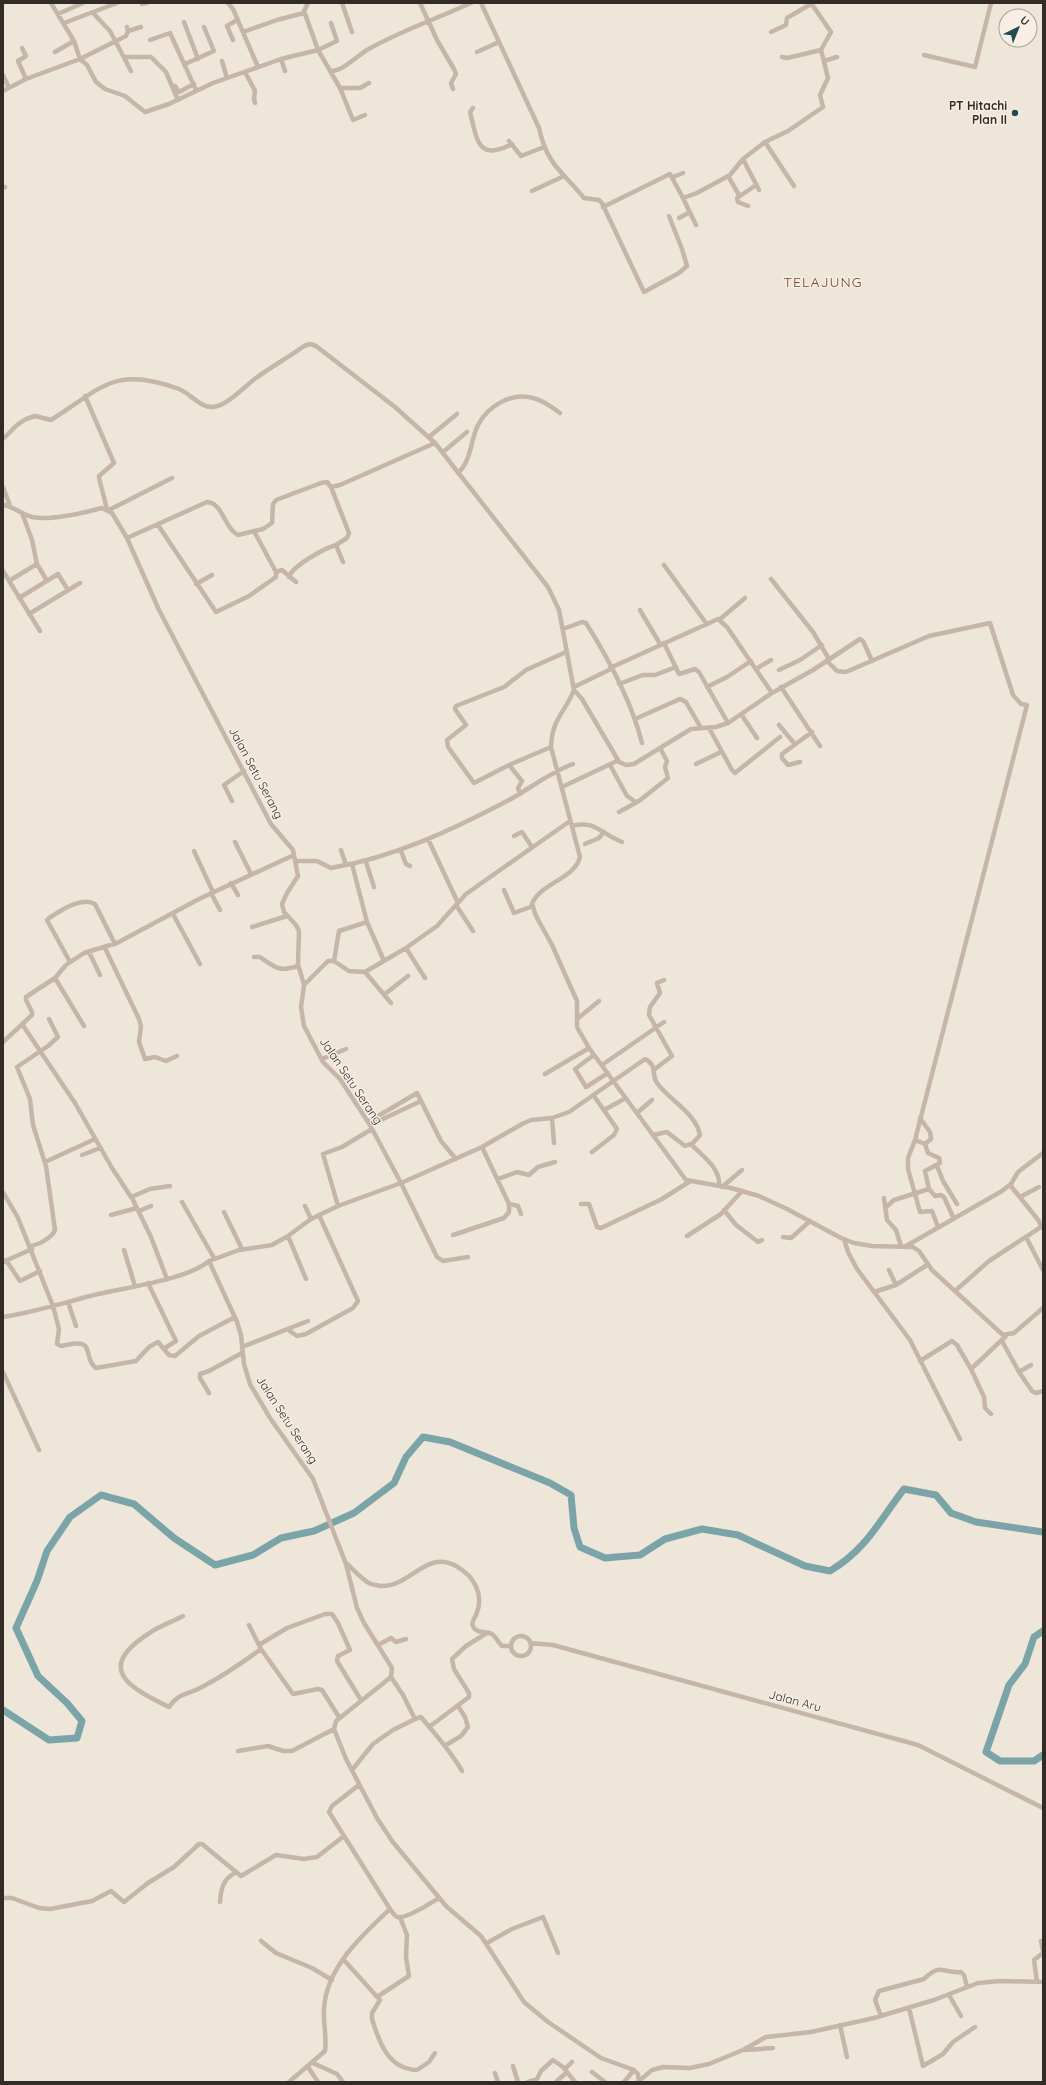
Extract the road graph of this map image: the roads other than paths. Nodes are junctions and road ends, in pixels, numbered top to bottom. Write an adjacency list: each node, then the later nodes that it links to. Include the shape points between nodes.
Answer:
1 (51, 3): 14 (street)
2 (83, 3): 14 (street)
3 (117, 3): 12 (street)
4 (228, 3): 15 (street)
5 (308, 3): 13 (street)
6 (342, 3): 23 (street)
7 (420, 3): 16 (street)
8 (471, 3): 16 (street)
9 (481, 3): 29 (street)
10 (991, 3): 35 (street, via 975,67)
11 (811, 4): 24 (street, via 786,19 786,25); 32 (street, via 831,32)
12 (93, 13): 19 (street); 28 (street)
13 (304, 13): 22 (street); 31 (street)
14 (58, 14): 19 (street)
15 (237, 20): 22 (street); 26 (street, via 227,26)
16 (428, 21): 48 (street, via 385,40 342,67); 58 (street, via 456,74 451,83)
17 (184, 22): 40 (street)
18 (331, 23): 31 (street, via 337,41)
19 (64, 24): 27 (street)
20 (141, 26): 28 (street, via 127,29 126,36)
21 (204, 27): 40 (street, via 214,51)
22 (243, 32): 45 (street)
23 (352, 32)
24 (771, 32)
25 (150, 40): 44 (street, via 169,33)
26 (233, 40)
27 (74, 41): 33 (street); 39 (street)
28 (116, 42): 37 (street); 39 (street)
29 (500, 42): 34 (street); 66 (street, via 539,128)
30 (22, 48): 52 (street, via 26,56 18,61)
31 (318, 50): 41 (street); 48 (street)
32 (820, 50): 36 (street, via 787,58); 43 (street)
33 (55, 52)
34 (477, 52)
35 (924, 55)
36 (782, 56)
37 (124, 57): 46 (street); 53 (street, via 151,57 166,72)
38 (837, 57): 43 (street)
39 (80, 59): 52 (street); 61 (street, via 87,64 100,86 125,96 145,112)
40 (198, 59): 44 (street)
41 (281, 59): 45 (street); 47 (street)
42 (222, 61): 51 (street)
43 (824, 61): 65 (street, via 828,78 820,97 824,106 788,131)
44 (185, 64): 54 (street)
45 (258, 67): 49 (street)
46 (131, 71)
47 (285, 71)
48 (331, 71): 57 (street)
49 (245, 72): 51 (street); 62 (street, via 255,90)
50 (3, 75): 56 (street)
51 (227, 78): 59 (street)
52 (26, 79): 56 (street)
53 (171, 83): 54 (street, via 179,92); 61 (street)
54 (194, 84): 59 (street)
55 (369, 84): 57 (street, via 360,88)
56 (9, 88): 60 (street)
57 (340, 88): 64 (street, via 353,120)
58 (453, 89)
59 (196, 90): 61 (street)
60 (3, 91)
61 (178, 100)
62 (255, 103)
63 (473, 108): 66 (street, via 470,112 474,128 483,149 487,152 498,152 510,143 521,156)
64 (364, 115)
65 (765, 142): 67 (street); 72 (street)
66 (544, 147): 69 (street, via 549,158)
67 (743, 159): 70 (street); 74 (street, via 758,187)
68 (683, 173): 71 (street)
69 (564, 176): 73 (street); 77 (street, via 584,198 599,200)
70 (728, 176): 74 (street); 75 (street)
71 (673, 177): 75 (street); 77 (street, via 670,174 651,182)
72 (794, 186)
73 (532, 191)
74 (738, 195): 76 (street, via 738,202)
75 (683, 198): 78 (street)
76 (748, 206)
77 (603, 207): 79 (street, via 644,292 687,266)
78 (690, 212): 80 (street); 81 (street)
79 (669, 216)
80 (679, 218)
81 (696, 225)
82 (85, 396): 86 (street, via 109,384 140,378 180,389 203,404 213,407 226,402 256,378 310,344 395,407); 87 (street, via 51,420 35,416 22,421); 96 (street, Jalan Setu Serang, via 114,463 98,478)
83 (560, 413): 90 (street, via 537,399 527,397 495,405 478,426 466,464)
84 (457, 414): 86 (street)
85 (467, 432): 89 (street)
86 (429, 437): 88 (street)
87 (3, 439)
88 (435, 443): 89 (street); 93 (street)
89 (443, 452): 90 (street)
90 (458, 473): 122 (street, via 548,587 559,610)
91 (172, 478): 96 (street)
92 (3, 487): 95 (street)
93 (331, 487): 99 (street, via 326,482 321,483 276,500 273,504 272,523 268,527); 101 (street, via 350,534)
94 (3, 505): 95 (street)
95 (10, 506): 97 (street)
96 (108, 509): 97 (street, via 45,518); 100 (street, Jalan Setu Serang)
97 (22, 514): 103 (street, via 32,540)
98 (158, 525): 99 (street, via 207,502 217,507 238,535); 100 (street); 114 (street)
99 (254, 531): 106 (street)
100 (127, 538): 162 (street, Jalan Setu Serang, via 159,610)
101 (336, 545): 102 (street); 108 (street, via 299,566)
102 (343, 562)
103 (37, 564): 110 (street); 111 (street)
104 (664, 565): 121 (street)
105 (3, 572): 110 (street)
106 (276, 572): 108 (street, via 282,570); 114 (street, via 275,578 261,588 216,612)
107 (212, 575): 114 (street)
108 (289, 577): 112 (street)
109 (771, 579): 125 (street)
110 (9, 581): 116 (street)
111 (47, 581): 115 (street, via 58,574); 116 (street)
112 (296, 582)
113 (80, 583): 115 (street)
114 (196, 584)
115 (68, 590): 119 (street)
116 (19, 598): 119 (street)
117 (745, 598): 120 (street)
118 (640, 610): 124 (street)
119 (29, 614): 123 (street)
120 (719, 620): 121 (street); 130 (street, via 727,627)
121 (706, 623): 124 (street)
122 (563, 629): 126 (street); 132 (street, via 586,623)
123 (40, 631)
124 (662, 644): 131 (street); 132 (street)
125 (822, 644): 128 (street); 134 (street, via 800,660)
126 (566, 652): 138 (street); 159 (street, via 526,670 504,687 455,707 466,726 450,736 447,743 472,782)
127 (771, 660): 133 (street)
128 (828, 660): 129 (street, via 835,670 842,673); 129 (street, via 860,639); 137 (street)
129 (872, 661): 244 (street, via 929,636 990,622 1013,694 1017,700 1027,704)
130 (751, 662): 133 (street); 136 (street)
131 (676, 667): 135 (street); 136 (street, via 680,674 696,670)
132 (610, 668): 135 (street); 138 (street)
133 (756, 669): 139 (street)
134 (779, 670)
135 (619, 684): 141 (street)
136 (707, 687): 142 (street)
137 (781, 687): 139 (street); 146 (street)
138 (574, 689): 151 (street, via 555,723); 155 (street)
139 (772, 693): 140 (street)
140 (741, 714): 142 (street); 148 (street)
141 (635, 719): 144 (street, via 680,699 686,702); 149 (street)
142 (728, 723): 145 (street)
143 (779, 724): 150 (street)
144 (700, 728): 145 (street); 153 (street, via 686,731)
145 (709, 728): 154 (street)
146 (812, 732): 150 (street); 152 (street)
147 (780, 737): 154 (street, via 735,773)
148 (757, 738)
149 (642, 742)
150 (794, 743): 156 (street, via 781,757 788,765)
151 (551, 746): 159 (street); 161 (street)
152 (820, 746)
153 (660, 748): 155 (street, via 632,765 626,765); 166 (street, via 667,761 665,767 668,778)
154 (722, 752): 158 (street)
155 (618, 760): 160 (street)
156 (800, 762)
157 (573, 764): 161 (street)
158 (696, 764)
159 (509, 765): 164 (street, via 522,780 518,788)
160 (610, 765): 163 (street); 166 (street, via 627,796)
161 (557, 770): 163 (street); 164 (street)
162 (244, 771): 165 (street, via 224,785); 179 (street, Jalan Setu Serang, via 270,824 291,847)
163 (562, 788): 168 (street)
164 (520, 794): 171 (street)
165 (232, 801)
166 (636, 802): 167 (street)
167 (619, 812)
168 (571, 823): 169 (street, via 588,824); 175 (street); 192 (street, via 579,847 579,861 540,893)
169 (604, 832): 173 (street); 174 (street, via 599,838)
170 (514, 836): 175 (street, via 522,832)
171 (428, 839): 178 (street); 191 (street)
172 (235, 842): 185 (street)
173 (622, 842)
174 (585, 844)
175 (532, 847): 191 (street, via 477,886)
176 (341, 850): 183 (street)
177 (194, 851): 189 (street)
178 (401, 851): 181 (street); 184 (street, via 406,864)
179 (294, 855): 180 (street, Jalan Setu Serang); 185 (street)
180 (296, 861): 183 (street, via 317,861 331,868); 195 (street, Jalan Setu Serang, via 298,876 282,904)
181 (366, 862): 182 (street); 187 (street)
182 (352, 864): 183 (street); 196 (street)
183 (346, 865)
184 (410, 866)
185 (251, 874): 186 (street)
186 (231, 883): 189 (street); 190 (street)
187 (374, 886)
188 (504, 890): 192 (street, via 514,914)
189 (212, 892): 193 (street); 194 (street)
190 (238, 895)
191 (457, 904): 198 (street); 201 (street, via 437,926)
192 (533, 906): 220 (street, via 577,1002)
193 (220, 910)
194 (173, 914): 199 (street); 207 (street)
195 (287, 916): 197 (street); 208 (street, Jalan Setu Serang, via 299,931)
196 (367, 922): 204 (street, via 339,931); 205 (street)
197 (252, 927)
198 (473, 931)
199 (115, 944): 200 (street); 206 (street, via 95,904 88,902 71,905 47,920)
200 (105, 948): 202 (street); 230 (street, via 139,1019 139,1042 145,1059 156,1057 166,1061)
201 (406, 948): 205 (street); 213 (street)
202 (89, 952): 206 (street); 210 (street)
203 (254, 957): 208 (street, via 260,956 267,963 282,970)
204 (334, 961): 209 (street, via 348,971); 215 (street, via 328,961)
205 (384, 961): 209 (street)
206 (70, 962): 212 (street)
207 (200, 964)
208 (298, 966): 215 (street, Jalan Setu Serang)
209 (365, 972): 216 (street)
210 (100, 975)
211 (408, 976): 216 (street)
212 (55, 978): 222 (street, via 26,998 32,1014); 223 (street)
213 (425, 978)
214 (664, 980): 224 (street, via 657,983 660,993 649,1011)
215 (304, 985): 231 (street, Jalan Setu Serang, via 302,1021)
216 (384, 994): 218 (street)
217 (599, 1001): 220 (street)
218 (391, 1003)
219 (49, 1018): 228 (street, via 59,1036)
220 (577, 1020): 226 (street, via 580,1034)
221 (664, 1022): 224 (street)
222 (22, 1024): 225 (street); 228 (street)
223 (84, 1026)
224 (655, 1028): 232 (street); 233 (street, via 672,1055)
225 (3, 1042)
226 (589, 1048): 229 (street); 235 (street)
227 (346, 1049): 231 (street)
228 (40, 1052): 247 (street, via 75,1103); 258 (street, via 16,1068 30,1099 33,1125)
229 (594, 1055): 232 (street); 234 (street, via 575,1069 586,1087 589,1088)
230 (177, 1056)
231 (322, 1059): 245 (street, Jalan Setu Serang, via 328,1069 340,1079)
232 (602, 1065): 234 (street)
233 (655, 1069): 236 (street, via 646,1059); 250 (street, via 656,1082 699,1130 699,1138)
234 (608, 1073): 236 (street)
235 (545, 1074)
236 (614, 1081): 237 (street); 238 (street)
237 (594, 1096): 241 (street); 243 (street, via 569,1112)
238 (626, 1098): 241 (street); 242 (street)
239 (652, 1100): 242 (street)
240 (419, 1102): 245 (street)
241 (604, 1110): 254 (street, via 617,1131)
242 (637, 1113): 246 (street)
243 (552, 1118): 249 (street); 252 (street, via 531,1120)
244 (920, 1118): 248 (street); 251 (street, via 930,1132 931,1139)
245 (370, 1125): 257 (street, via 417,1092 441,1141); 264 (street, Jalan Setu Serang); 282 (street, via 342,1147 323,1154)
246 (653, 1135): 250 (street, via 667,1132 683,1145); 263 (street, via 680,1174)
247 (95, 1139): 253 (street); 258 (street)
248 (915, 1140): 251 (street); 272 (street, via 908,1158)
249 (554, 1143)
250 (691, 1144): 267 (street, via 718,1174)
251 (925, 1144): 260 (street, via 928,1153 940,1161 940,1165)
252 (482, 1147): 257 (street); 262 (street)
253 (100, 1148): 256 (street); 273 (street)
254 (592, 1152)
255 (1043, 1153): 265 (street, via 1018,1172)
256 (82, 1155)
257 (456, 1159): 264 (street)
258 (45, 1162): 303 (street, via 55,1230 53,1234)
259 (555, 1162): 262 (street, via 538,1167 529,1175 517,1172)
260 (937, 1166): 269 (street, via 929,1167 925,1171); 279 (street)
261 (742, 1170): 267 (street)
262 (498, 1179): 277 (street)
263 (689, 1182): 267 (street); 278 (street, via 662,1199 601,1228 597,1227 589,1204)
264 (401, 1183): 282 (street); 306 (street, Jalan Setu Serang, via 437,1257 443,1261)
265 (1010, 1185): 274 (street); 291 (street)
266 (170, 1186): 273 (street, via 150,1189)
267 (720, 1186): 270 (street)
268 (1039, 1187): 274 (street)
269 (929, 1189): 272 (street); 291 (street, via 935,1196 944,1197)
270 (742, 1191): 285 (street); 292 (street, via 773,1202)
271 (3, 1192): 303 (street)
272 (914, 1193): 283 (street, via 894,1200); 293 (street, via 920,1212 932,1212)
273 (131, 1197): 284 (street)
274 (1020, 1197): 294 (street)
275 (884, 1198): 283 (street)
276 (182, 1202): 307 (street)
277 (509, 1204): 287 (street, via 518,1206); 295 (street, via 509,1212 504,1218)
278 (581, 1204)
279 (957, 1204)
280 (151, 1206): 284 (street)
281 (305, 1206): 290 (street)
282 (338, 1206): 289 (street)
283 (885, 1208): 302 (street, via 888,1220)
284 (138, 1209): 288 (street); 314 (street)
285 (724, 1210): 297 (street); 301 (street, via 742,1230 758,1242)
286 (224, 1212): 304 (street)
287 (521, 1214)
288 (112, 1215)
289 (318, 1215): 290 (street); 328 (street, via 358,1302 353,1308 306,1334 296,1336)
290 (311, 1219): 296 (street)
291 (954, 1219): 293 (street)
292 (810, 1221): 298 (street, via 791,1238); 300 (street)
293 (938, 1227): 302 (street)
294 (1042, 1228): 299 (street)
295 (453, 1235)
296 (288, 1236): 304 (street, via 272,1245); 315 (street)
297 (687, 1236)
298 (783, 1237)
299 (1026, 1237): 312 (street); 319 (street, via 989,1261)
300 (844, 1239): 302 (street, via 872,1246); 320 (street, via 853,1262)
301 (762, 1240)
302 (903, 1246): 310 (street, via 913,1247 919,1251)
303 (31, 1247): 308 (street); 313 (street)
304 (242, 1249): 307 (street)
305 (124, 1250): 318 (street)
306 (468, 1257)
307 (214, 1258): 309 (street)
308 (5, 1261): 313 (street, via 20,1281)
309 (209, 1261): 314 (street); 325 (street, Jalan Setu Serang)
310 (927, 1265): 317 (street); 319 (street)
311 (889, 1270): 317 (street)
312 (1043, 1270)
313 (40, 1271): 322 (street)
314 (167, 1279): 316 (street)
315 (306, 1279)
316 (148, 1283): 318 (street); 332 (street, via 176,1341)
317 (896, 1285): 320 (street)
318 (135, 1286): 321 (street)
319 (955, 1290): 329 (street)
320 (874, 1292): 334 (street, via 907,1335)
321 (68, 1302): 322 (street); 327 (street)
322 (53, 1306): 324 (street); 332 (street, via 58,1344 83,1344 88,1349 96,1368 136,1361 156,1342)
323 (1043, 1308): 329 (street, via 1014,1333)
324 (3, 1317)
325 (235, 1317): 331 (street, Jalan Setu Serang); 332 (street, via 200,1336 175,1356 171,1356)
326 (308, 1321): 328 (street)
327 (76, 1326)
328 (287, 1329): 331 (street)
329 (1006, 1336): 330 (street)
330 (1002, 1341): 336 (street); 337 (street)
331 (242, 1347): 333 (street, Jalan Setu Serang)
332 (165, 1348)
333 (242, 1353): 340 (street, via 200,1374); 344 (street, Jalan Setu Serang, via 250,1384 270,1418 305,1465)
334 (920, 1361): 336 (street, via 952,1341 958,1345); 342 (street)
335 (1031, 1365): 337 (street)
336 (971, 1369): 341 (street, via 984,1396 985,1408)
337 (1019, 1372): 339 (street, via 1032,1391)
338 (4, 1375): 343 (street)
339 (1043, 1391)
340 (209, 1393)
341 (991, 1414)
342 (960, 1439)
343 (39, 1450)
344 (345, 1562): 347 (street, via 370,1584 386,1586 398,1582 431,1562 442,1561 456,1566 468,1575 478,1591 479,1607 472,1623 473,1627); 350 (street, Jalan Setu Serang, via 357,1608)
345 (183, 1616): 352 (street, via 157,1628 138,1641 120,1663 121,1673 132,1687 169,1708 179,1695 200,1688 228,1672)
346 (248, 1625): 352 (street)
347 (487, 1633): 351 (street, via 492,1634 502,1646); 355 (street, via 466,1646 452,1659 454,1669 469,1692 469,1697)
348 (406, 1639): 350 (street, via 396,1642 391,1638)
349 (530, 1643): 351 (street, via 524,1636 518,1636); 351 (street, via 530,1650 522,1656 513,1652); 365 (street, Jalan Aru, via 553,1645 929,1748)
350 (378, 1645): 353 (street, Jalan Setu Serang, via 391,1665)
351 (511, 1646)
352 (260, 1647): 354 (street, via 287,1628 332,1614 350,1650 338,1656 337,1661); 356 (street, via 293,1694 322,1690)
353 (391, 1677): 354 (street); 357 (street)
354 (361, 1700): 356 (street)
355 (458, 1706): 358 (street); 360 (street, via 466,1717 468,1727 461,1736)
356 (340, 1717): 359 (street)
357 (415, 1719): 358 (street, via 420,1716); 362 (street, via 373,1744)
358 (430, 1727): 360 (street)
359 (334, 1729): 361 (street, via 292,1751 282,1751 268,1746); 362 (street)
360 (446, 1745): 363 (street)
361 (238, 1751)
362 (352, 1770): 364 (street)
363 (462, 1771)
364 (359, 1785): 366 (street, via 332,1806 329,1812); 369 (street, via 392,1841)
365 (1043, 1808)
366 (344, 1836): 367 (street, via 313,1859 276,1855 243,1876); 371 (street)
367 (235, 1873): 368 (street, via 199,1844 174,1867 126,1901 111,1891 92,1901 50,1909 39,1908 12,1898); 370 (street, via 228,1876 221,1889)
368 (3, 1898)
369 (439, 1898): 372 (street, via 419,1910); 375 (street, via 455,1916)
370 (220, 1902)
371 (390, 1909): 372 (street); 378 (street)
372 (400, 1917): 384 (street, via 407,1935 406,1957 409,1976)
373 (261, 1941): 379 (street, via 276,1953 312,1968)
374 (1041, 1941): 376 (street)
375 (487, 1943): 377 (street, via 512,1929 544,1917); 398 (street, via 516,1992 532,2009 602,2058)
376 (1043, 1952): 380 (street, via 1034,1960)
377 (558, 1953)
378 (342, 1959): 379 (street); 384 (street)
379 (332, 1980): 395 (street, via 324,2007 325,2051)
380 (1037, 1982): 381 (street); 382 (street, via 988,1981)
381 (1043, 1982)
382 (967, 1987): 383 (street); 386 (street, via 961,1972 954,1973 943,1969 929,1972 924,1979 879,1991 875,2000)
383 (949, 1995): 385 (street); 387 (street)
384 (377, 1997): 392 (street, via 380,2002 372,2013 372,2019 388,2058 402,2066 417,2070 430,2062)
385 (909, 2008): 386 (street); 389 (street, via 923,2066 943,2054 953,2042)
386 (881, 2016): 388 (street)
387 (961, 2016)
388 (840, 2025): 391 (street, via 811,2032 766,2037); 393 (street)
389 (974, 2027)
390 (773, 2048): 391 (street)
391 (743, 2050): 405 (street, via 701,2066 657,2068)
392 (435, 2054)
393 (847, 2057)
394 (572, 2062): 399 (street)
395 (313, 2063): 397 (street); 408 (street, via 337,2074)
396 (512, 2066): 410 (street)
397 (308, 2067): 406 (street); 407 (street)
398 (634, 2070): 405 (street); 413 (street)
399 (566, 2071): 402 (street, via 553,2060 541,2071); 403 (street); 412 (street)
400 (592, 2072): 404 (street)
401 (495, 2073): 409 (street)
402 (536, 2081): 411 (street)
403 (557, 2081)
404 (601, 2081)
405 (639, 2081)
406 (289, 2082)
407 (318, 2082)
408 (343, 2082)
409 (498, 2082)
410 (518, 2082)
411 (528, 2082)
412 (574, 2082)
413 (624, 2082)

